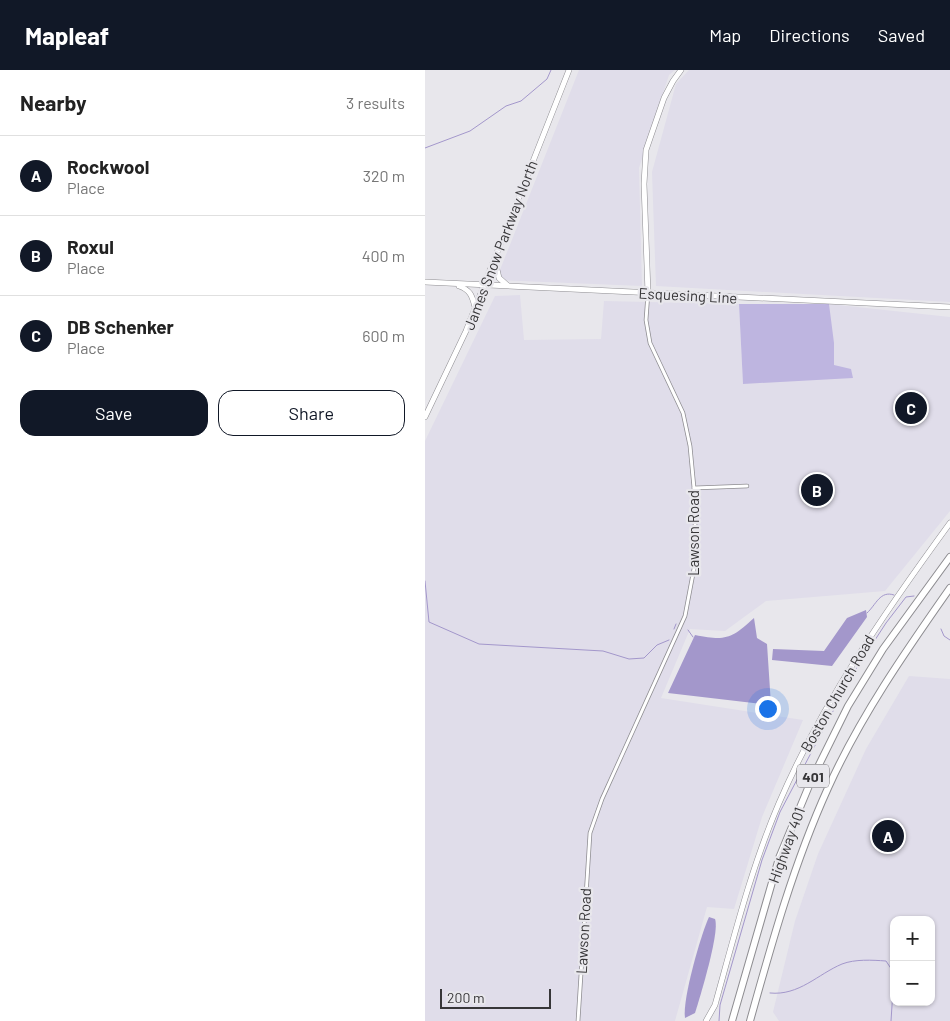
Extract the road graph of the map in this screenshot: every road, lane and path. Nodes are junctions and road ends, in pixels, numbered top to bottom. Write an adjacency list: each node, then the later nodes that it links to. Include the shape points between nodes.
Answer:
1 (569, 70): 3 (street, James Snow Parkway North)
2 (681, 70): 8 (street, Lawson Road, via 664,98 646,150)
3 (494, 258): 6 (street, James Snow Parkway North); 7 (street, via 497,273)
4 (425, 282): 5 (street, Esquesing Line)
5 (453, 284): 6 (street, Esquesing Line); 10 (street, via 467,289)
6 (484, 285): 7 (street, Esquesing Line); 10 (street, James Snow Parkway North)
7 (508, 286): 8 (street, Esquesing Line)
8 (648, 292): 9 (street, Esquesing Line); 13 (street, Lawson Road, via 647,331 656,358 683,413)
9 (950, 307)
10 (475, 308): 11 (street, James Snow Parkway North, via 449,371)
11 (425, 417)
12 (747, 486): 13 (street)
13 (694, 488): 17 (street, Lawson Road, via 696,558 685,616 602,799 589,839)
14 (950, 523): 18 (street, Boston Church Road, via 847,670 796,766 759,854 715,1005)
15 (950, 557): 19 (highway, Highway 401 / 401, via 883,649 848,706 811,781 779,858)
16 (950, 588): 20 (highway, Highway 401 / 401, via 900,659 828,787 783,906)
17 (578, 1021)
18 (706, 1021)
19 (732, 1021)
20 (750, 1021)

